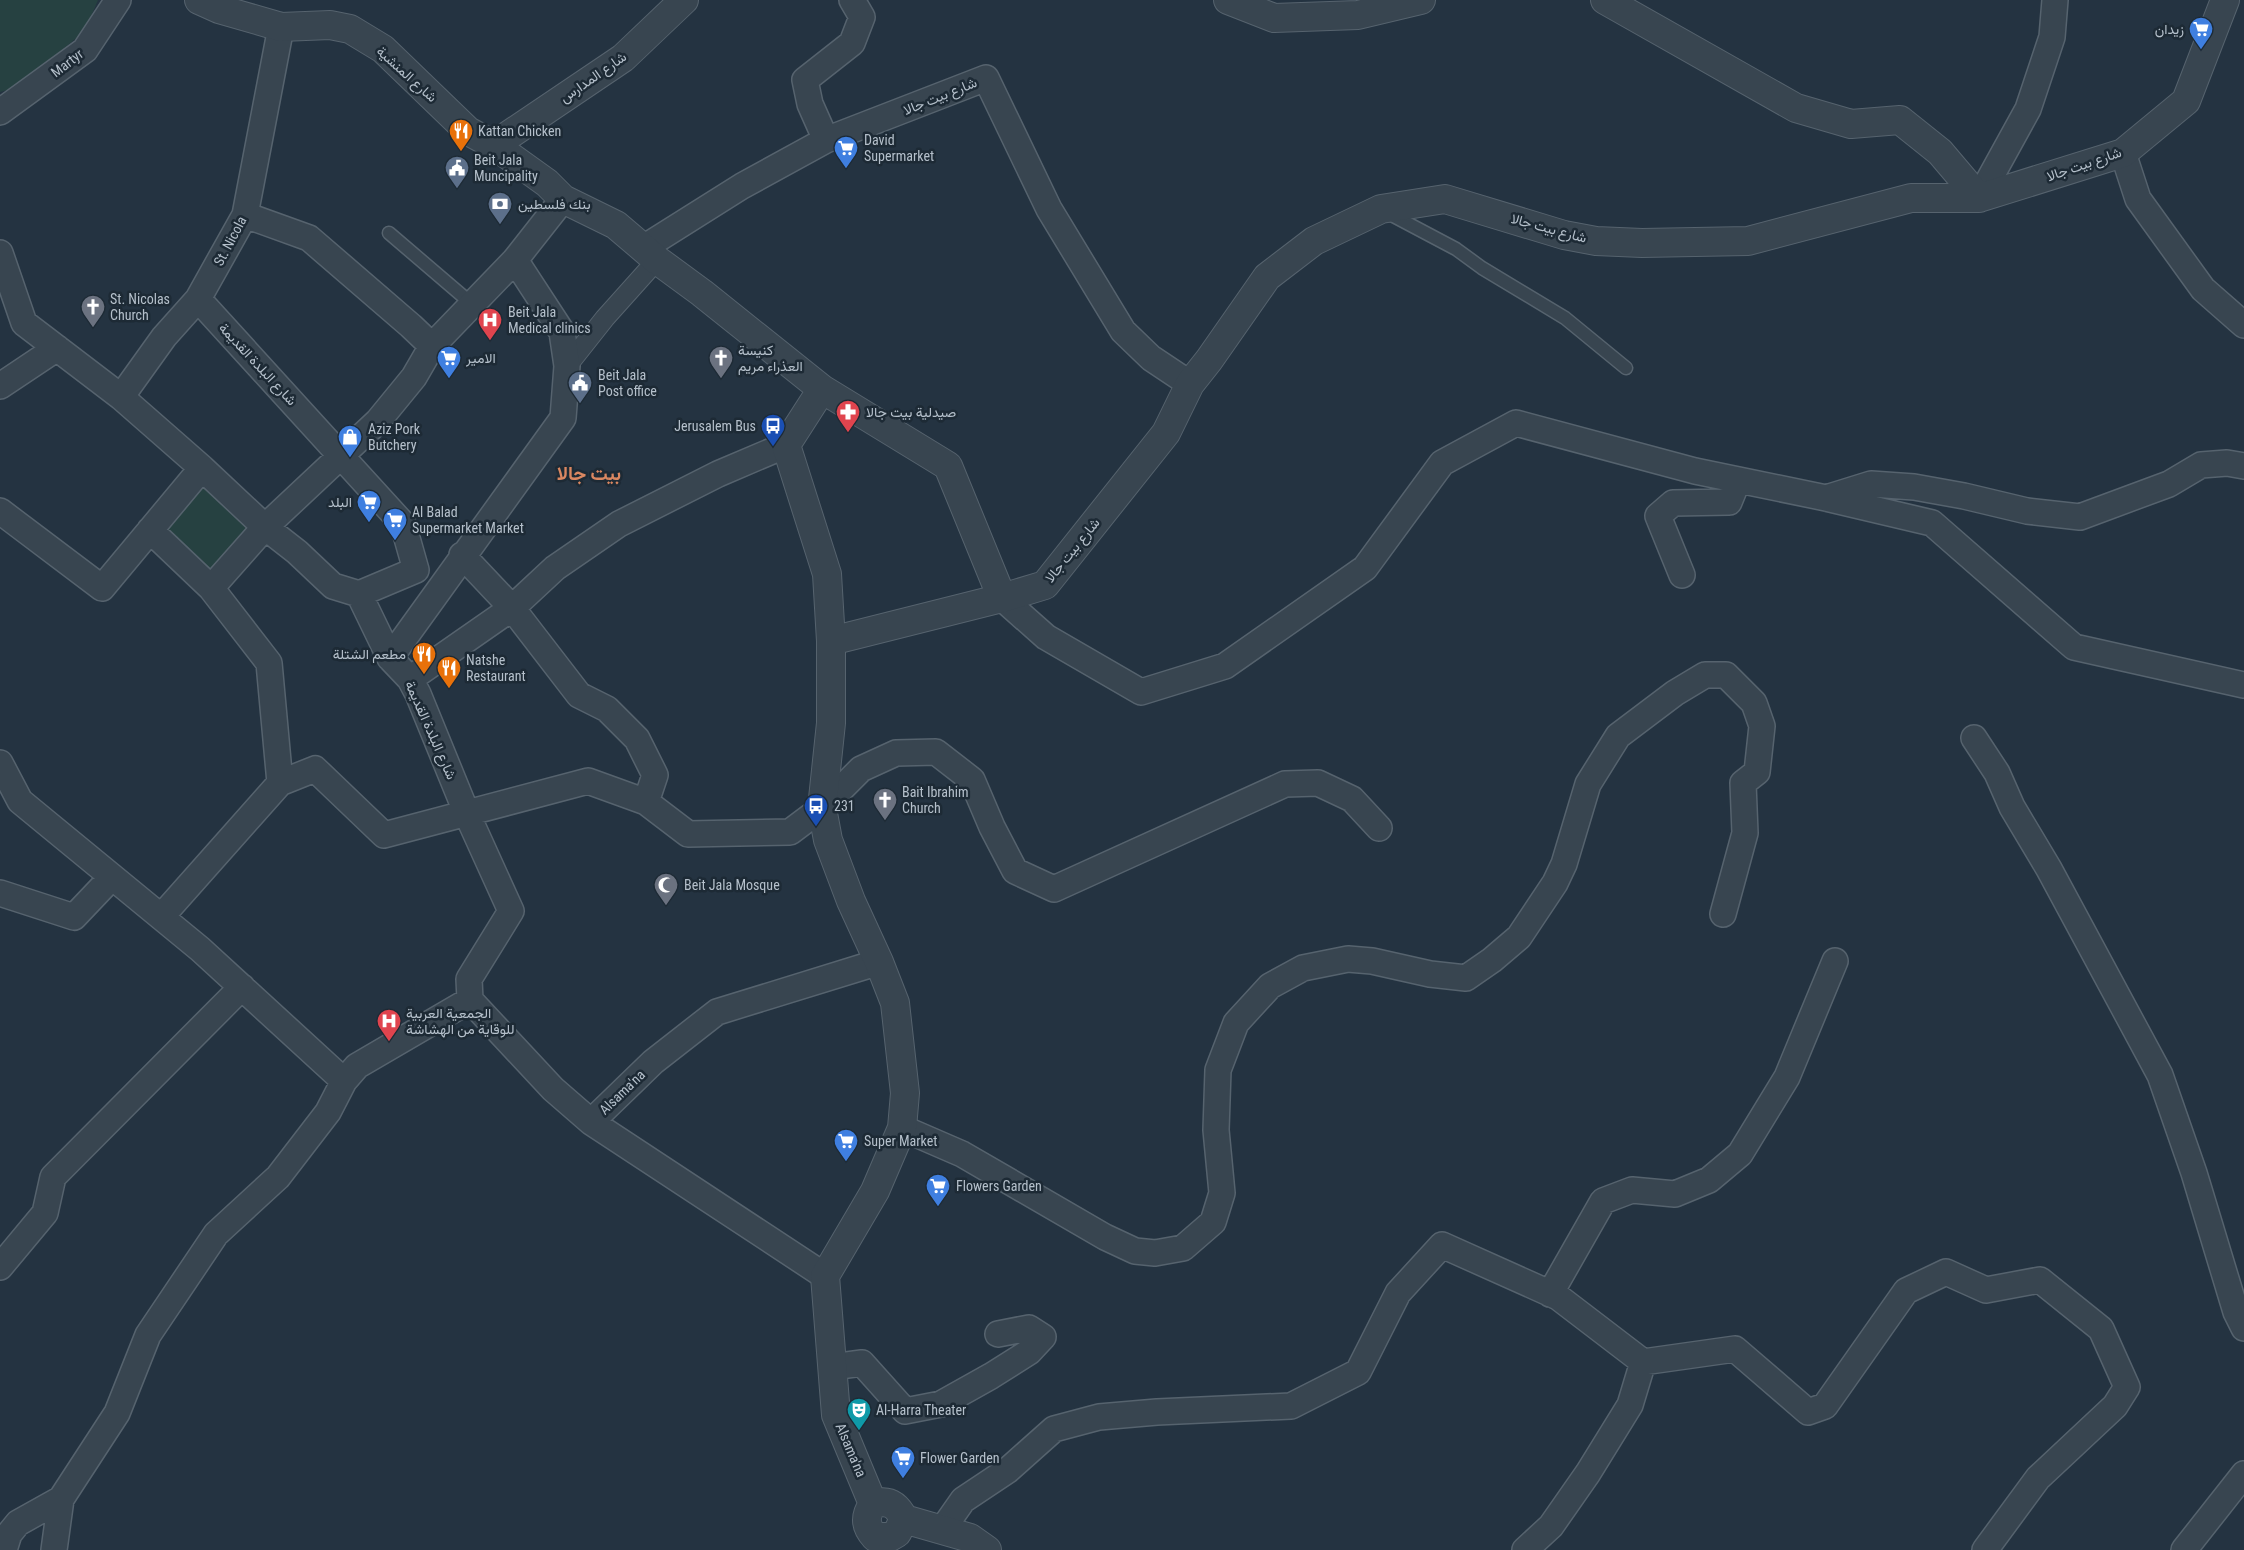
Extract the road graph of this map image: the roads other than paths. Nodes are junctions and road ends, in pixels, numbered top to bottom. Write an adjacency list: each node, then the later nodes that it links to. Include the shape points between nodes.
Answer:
1 (118, 0): 11 (street, Martyr, via 85,50)
2 (199, 0): 10 (street, شارع المنشية)
3 (684, 0): 13 (street, شارع المدارس, via 623,58)
4 (852, 0): 12 (street, via 862,17 852,43 805,80 810,104)
5 (1228, 0): 6 (street, via 1274,18 1358,15)
6 (1422, 0)
7 (1605, 0): 15 (street, via 1796,108 1850,124 1900,120 1940,152)
8 (2055, 0): 15 (street, via 2052,37 2028,109)
9 (2225, 0): 14 (street, شارع بيت جالا, via 2186,101)
10 (281, 26): 13 (street, شارع المنشية, via 330,25 350,29 383,49 468,131); 18 (street, St. Nicola)
11 (0, 112)
12 (826, 140): 21 (street, شارع بيت جالا, via 742,186); 30 (street, شارع بيت جالا, via 986,78 1049,209 1123,331 1151,358)
13 (494, 144): 16 (street, شارع المنشية, via 547,182)
14 (2122, 153): 15 (street, شارع بيت جالا); 25 (street, via 2138,199 2203,290)
15 (1979, 198): 17 (street, شارع بيت جالا, via 1911,198 1748,241 1642,243 1596,241 1564,235 1445,200)
16 (563, 199): 21 (street, شارع المنشية, via 616,225); 22 (street)
17 (1381, 209): 29 (lane, via 1456,249 1565,318); 30 (street, شارع بيت جالا, via 1314,241 1267,277)
18 (245, 215): 23 (street, St. Nicola); 26 (street, via 309,238)
19 (389, 233): 24 (lane)
20 (0, 253): 27 (street, via 24,323)
21 (651, 254): 28 (street); 32 (street, شارع المنشية)
22 (515, 260): 24 (street); 28 (street, via 562,332)
23 (198, 299): 33 (street, St. Nicola, via 164,337); 35 (street, شارع البلدة القديمة)
24 (472, 304): 26 (street)
25 (2244, 325)
26 (432, 346): 35 (street, via 414,377 378,421)
27 (57, 348): 31 (street); 33 (street)
28 (567, 366): 43 (street, via 563,418)
29 (1626, 368)
30 (1190, 384): 47 (street, شارع بيت جالا, via 1166,433 1045,585)
31 (0, 386)
32 (822, 389): 34 (street); 47 (street, شارع المنشية, via 948,466)
33 (121, 397): 37 (street)
34 (786, 445): 48 (street, via 718,474 619,524 554,568); 49 (street, via 827,574)
35 (341, 454): 41 (street); 46 (street, شارع البلدة القديمة, via 403,524 416,570)
36 (2244, 466): 39 (street, via 2227,463 2201,465 2170,484 2080,517 2027,511 1914,487 1871,484)
37 (202, 468): 41 (street); 42 (street)
38 (1738, 480): 39 (street); 44 (street, via 1729,502 1673,503 1658,516); 47 (street, via 1695,472 1516,423 1442,463 1365,568 1225,666 1141,692 1046,637)
39 (1826, 498): 52 (street, via 1932,523 2074,647)
40 (0, 511): 42 (street, via 102,588)
41 (265, 527): 45 (street); 46 (street, via 333,586)
42 (150, 530): 45 (street)
43 (462, 555): 48 (street); 50 (street)
44 (1682, 575)
45 (211, 588): 55 (street, via 269,663)
46 (359, 594): 50 (street, شارع البلدة القديمة)
47 (1002, 598): 49 (street, شارع بيت جالا)
48 (512, 608): 51 (street); 56 (street, via 579,695 607,709 637,739 655,775)
49 (831, 642): 57 (street, via 831,723)
50 (390, 658): 51 (street, شارع البلدة القديمة)
51 (410, 679): 58 (street, شارع البلدة القديمة)
52 (2244, 686)
53 (1974, 738): 74 (street, via 1997,773 2160,1075 2236,1312)
54 (0, 763): 60 (street, via 20,801)
55 (280, 783): 58 (street, via 315,769 384,835); 63 (street)
56 (646, 802): 57 (street, via 688,834 790,832); 58 (street, via 588,781)
57 (822, 808): 59 (street, via 860,769 896,753 936,752 972,780 1015,871 1054,889 1285,784 1318,784 1352,799); 65 (street, via 831,849)
58 (466, 814): 67 (street, شارع البلدة القديمة, via 511,911 469,979)
59 (1378, 828)
60 (112, 877): 61 (street, via 74,917); 63 (street)
61 (0, 893)
62 (1724, 914): 70 (street, via 1746,833 1743,783 1757,772 1762,726 1754,703 1726,675 1705,675 1618,736 1588,784 1564,864 1555,883 1519,936 1492,960 1466,978 1348,959 1303,968 1270,986 1236,1023 1218,1070 1216,1130 1222,1192 1213,1222 1183,1248 1155,1253 1135,1251 962,1154)
63 (161, 917): 66 (street)
64 (1835, 960): 73 (street, via 1787,1077 1740,1154 1709,1180 1675,1194 1632,1190 1602,1201)
65 (879, 962): 69 (street, Alsama'na, via 717,1012 653,1062); 70 (street, via 894,1003 905,1092)
66 (242, 987): 68 (street); 71 (street, via 53,1177 45,1212)
67 (470, 1000): 68 (street, via 357,1066); 69 (street, via 553,1089)
68 (344, 1081): 79 (street, via 328,1112 278,1177 216,1234 148,1335 117,1413)
69 (591, 1122): 72 (street, Alsama'na)
70 (902, 1128): 72 (street, via 875,1191)
71 (0, 1267)
72 (825, 1276): 77 (street, Alsama'na)
73 (1550, 1294): 76 (street); 80 (street, via 1442,1245 1398,1293 1358,1372 1291,1406 1099,1417 1054,1429 1008,1470 963,1500)
74 (2244, 1328)
75 (998, 1334): 77 (street, via 1029,1328 1043,1337 1028,1352 940,1404 905,1411 862,1363)
76 (1643, 1362): 85 (street, via 1630,1405 1588,1473 1551,1526); 86 (street, via 1735,1349 1808,1412 1826,1406 1906,1291 1946,1272 1986,1290 2040,1280 2101,1329 2127,1387 2115,1406 2038,1478)
77 (832, 1367): 81 (street, Alsama'na, via 836,1415 873,1504 892,1503)
78 (2244, 1474): 87 (street)
79 (61, 1499): 82 (street, via 18,1523 9,1534); 83 (street)
80 (938, 1529): 81 (street); 84 (street, via 970,1538)
81 (888, 1539)
82 (4, 1550)
83 (54, 1550)
84 (987, 1550)
85 (1525, 1550)
86 (1985, 1550)
87 (2184, 1550)

